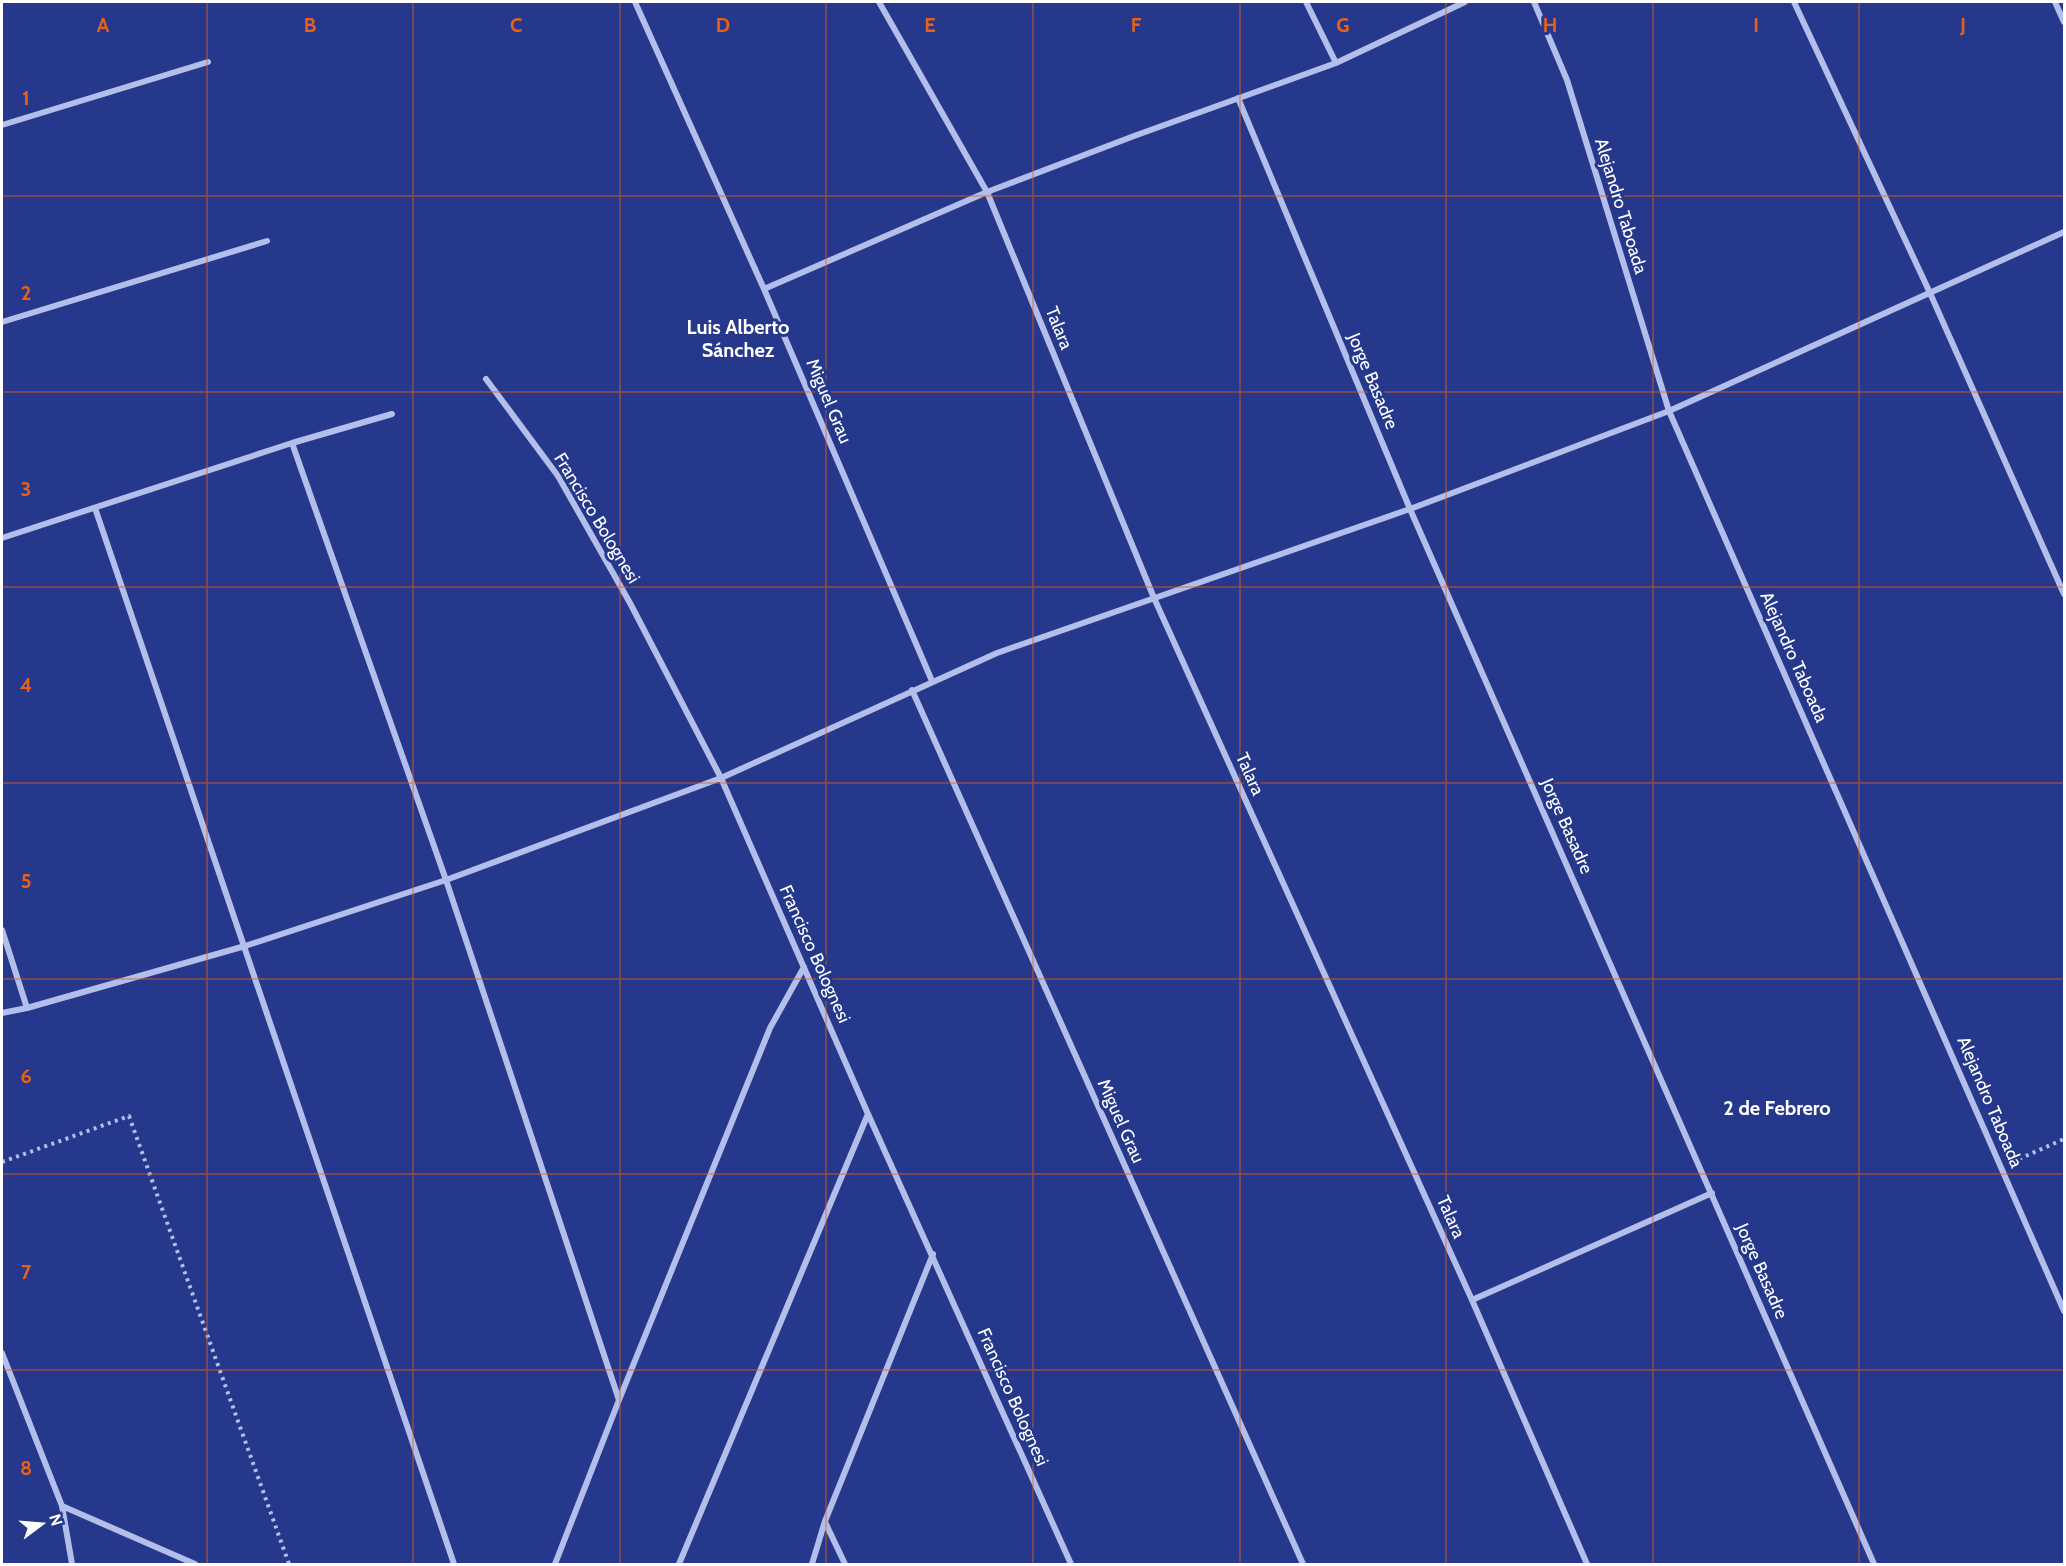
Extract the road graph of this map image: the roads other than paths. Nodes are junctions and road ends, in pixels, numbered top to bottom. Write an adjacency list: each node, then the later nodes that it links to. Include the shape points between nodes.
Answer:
1 (635, 2): 16 (street, Miguel Grau)
2 (879, 2): 13 (street, Talara)
3 (1306, 2): 10 (street)
4 (1465, 2): 10 (street)
5 (1534, 2): 20 (street, Alejandro Taboada, via 1567,80)
6 (1794, 2): 17 (street)
7 (2055, 2): 8 (street)
8 (2064, 22)
9 (208, 62): 12 (street)
10 (1336, 63): 11 (street)
11 (1238, 98): 13 (street); 24 (street, Jorge Basadre)
12 (2, 125)
13 (987, 192): 16 (street); 27 (street, Talara)
14 (2064, 232): 17 (street)
15 (267, 241): 18 (street)
16 (764, 289): 28 (street, Miguel Grau)
17 (1930, 293): 20 (street); 26 (street)
18 (2, 322)
19 (486, 379): 30 (street, Francisco Bolognesi, via 558,476 630,603)
20 (1669, 411): 24 (street); 41 (street, Alejandro Taboada)
21 (392, 414): 22 (street)
22 (292, 443): 23 (street); 31 (street)
23 (95, 508): 25 (street); 33 (street)
24 (1410, 508): 27 (street); 38 (street, Jorge Basadre)
25 (2, 538)
26 (2064, 594)
27 (1154, 598): 28 (street, via 997,653); 40 (street, Talara)
28 (932, 681): 29 (street)
29 (912, 690): 30 (street); 54 (street, Miguel Grau)
30 (721, 778): 31 (street); 34 (street, Francisco Bolognesi)
31 (446, 880): 33 (street); 43 (street)
32 (2, 930): 35 (street)
33 (245, 946): 35 (street); 48 (street)
34 (804, 967): 37 (street, Francisco Bolognesi); 43 (street, via 770,1028)
35 (27, 1008): 36 (street)
36 (2, 1013)
37 (868, 1114): 39 (street, Francisco Bolognesi); 50 (street)
38 (1712, 1193): 40 (street); 56 (street, Jorge Basadre)
39 (933, 1254): 45 (street); 53 (street, Francisco Bolognesi)
40 (1472, 1300): 55 (street, Talara)
41 (2064, 1311)
42 (2, 1353): 44 (street)
43 (619, 1400): 49 (street)
44 (62, 1506): 46 (street); 47 (street)
45 (825, 1521): 51 (street); 52 (street)
46 (72, 1564)
47 (195, 1564)
48 (454, 1564)
49 (555, 1564)
50 (679, 1564)
51 (812, 1564)
52 (845, 1564)
53 (1071, 1564)
54 (1303, 1564)
55 (1587, 1564)
56 (1874, 1564)

